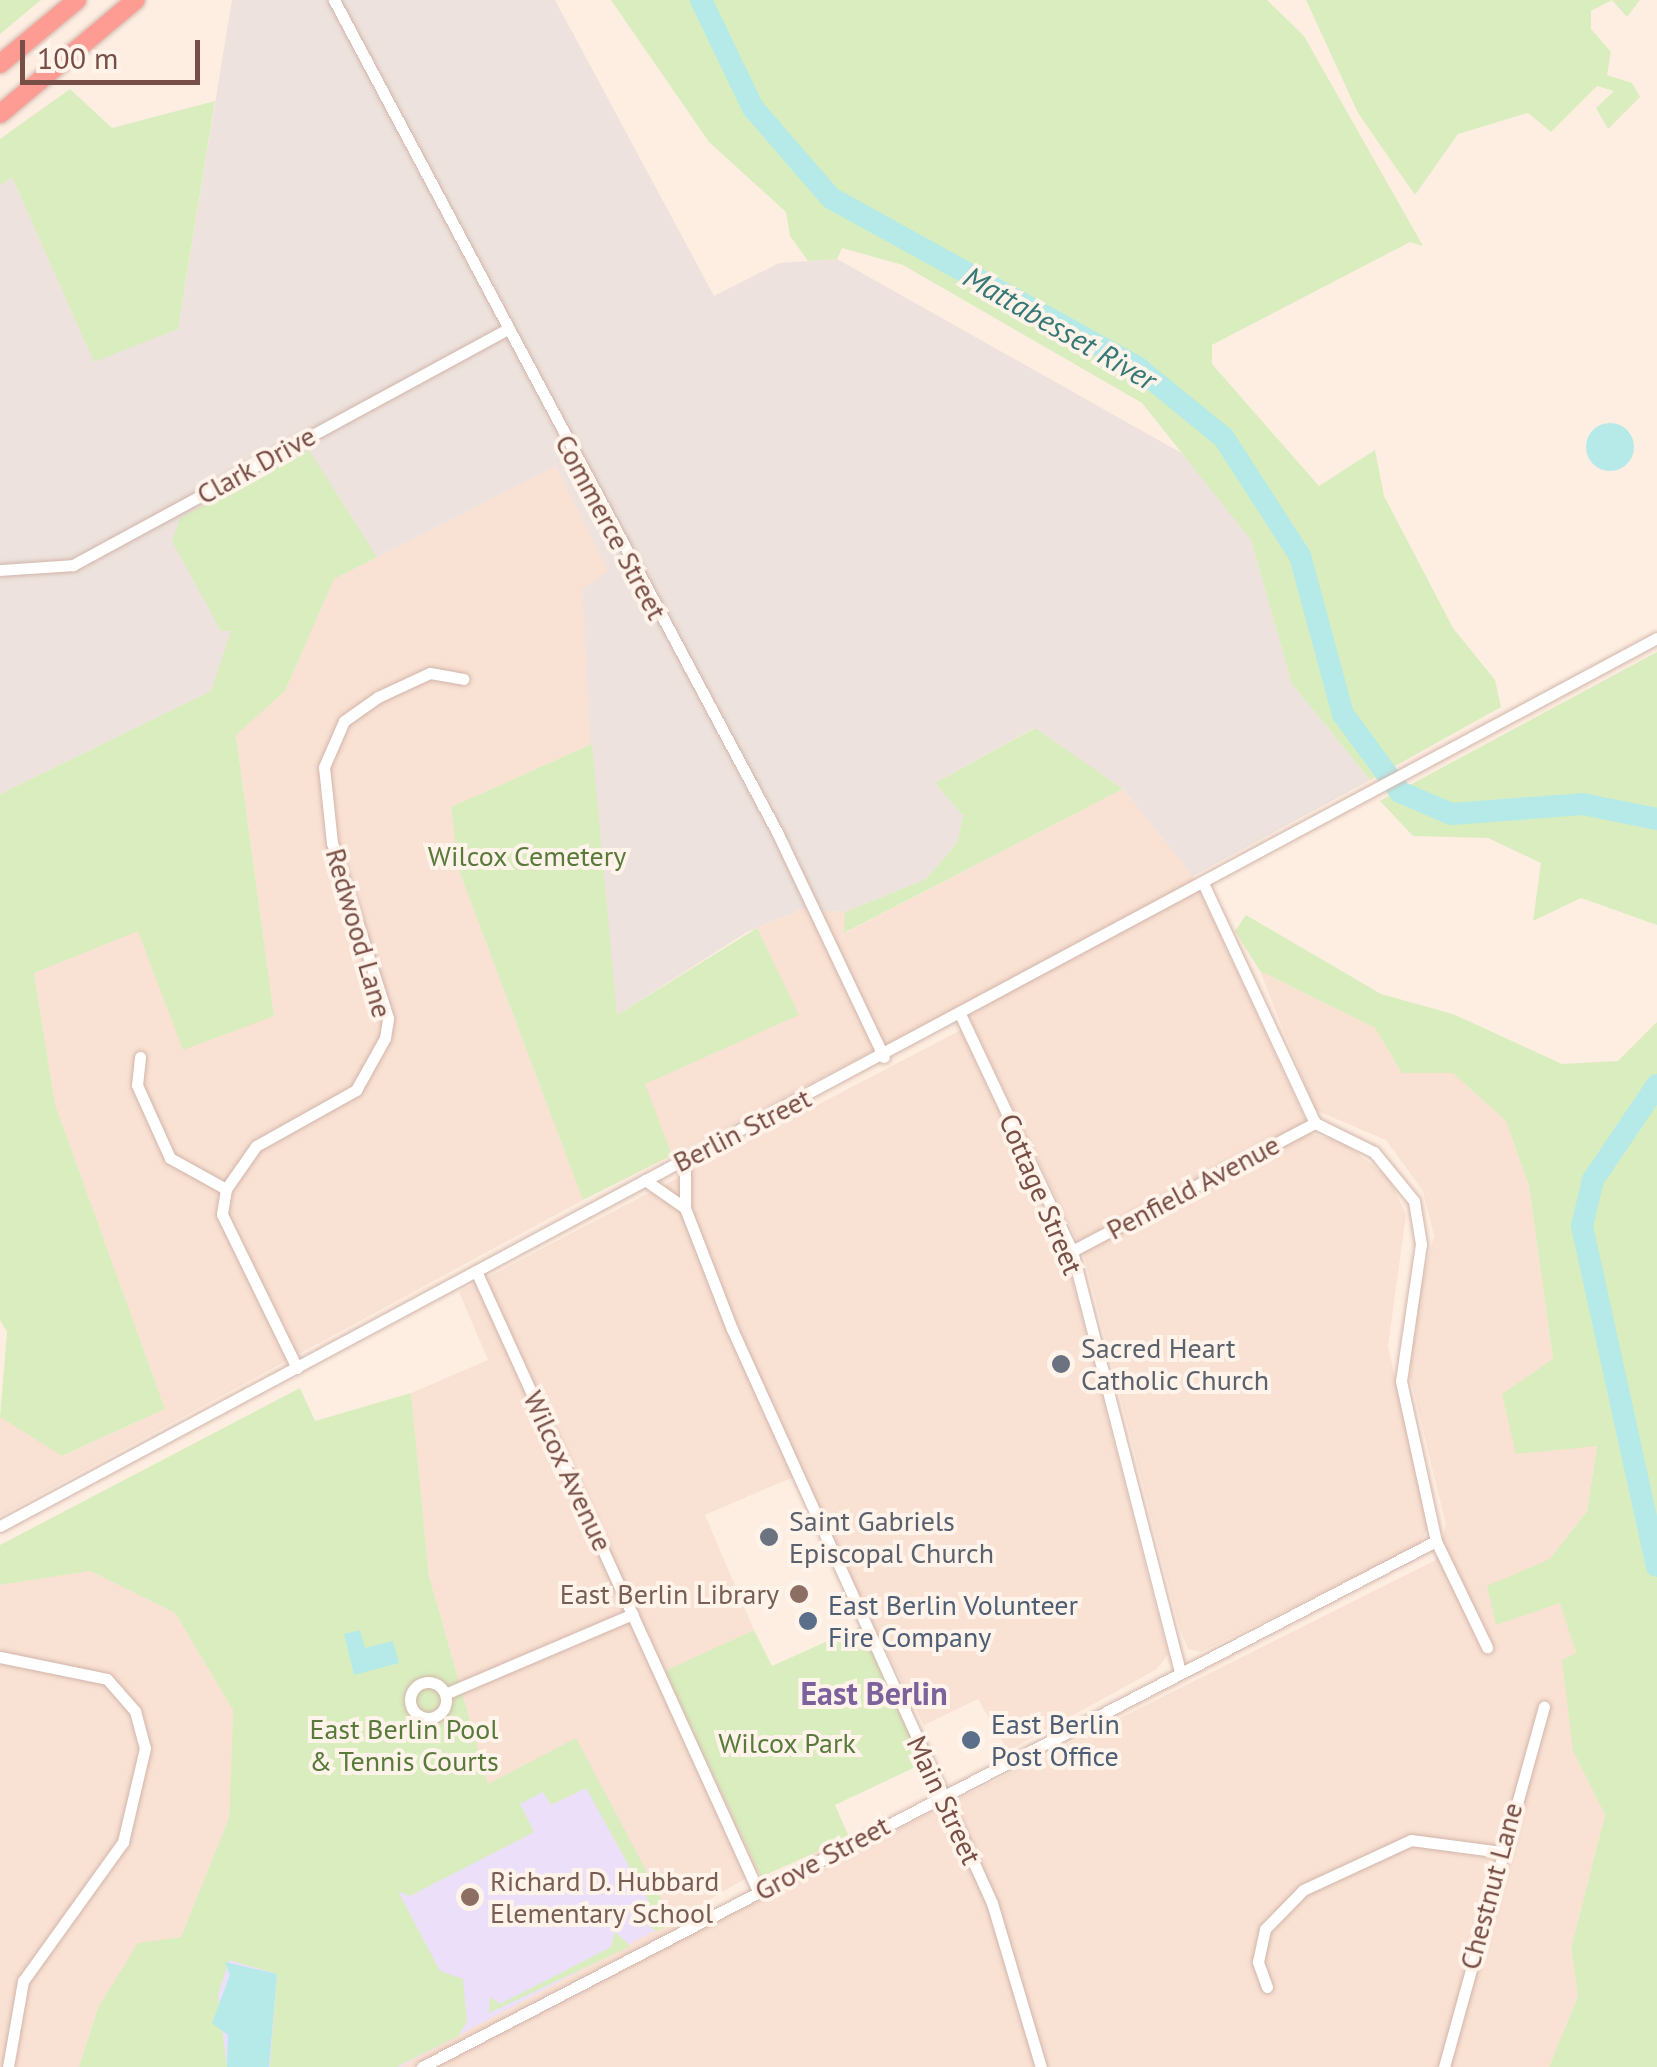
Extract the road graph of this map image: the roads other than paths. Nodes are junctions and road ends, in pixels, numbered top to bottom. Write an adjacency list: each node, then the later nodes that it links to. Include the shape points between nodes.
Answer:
1 (76, 0): 4 (highway)
2 (136, 0): 5 (highway)
3 (334, 0): 6 (street, Commerce Street)
4 (0, 64)
5 (0, 114)
6 (504, 330): 7 (street, Clark Drive, via 73,566); 12 (street, Commerce Street, via 777,832)
7 (0, 570)
8 (1657, 638): 10 (street, Berlin Street)
9 (463, 679): 17 (street, Redwood Lane, via 406,680 344,721 331,741 324,767 332,843 388,1018 386,1038 356,1090 256,1146)
10 (1203, 883): 11 (street, Berlin Street); 14 (street)
11 (961, 1016): 12 (street, Berlin Street); 19 (street, Cottage Street)
12 (884, 1056): 15 (street, Berlin Street)
13 (140, 1057): 17 (street, via 137,1085 170,1158)
14 (1315, 1124): 19 (street, Penfield Avenue); 23 (street, via 1386,1162 1418,1214 1401,1381)
15 (685, 1160): 16 (street, Berlin Street); 18 (street, Main Street)
16 (646, 1180): 18 (street); 20 (street, Berlin Street)
17 (226, 1189): 21 (street, via 230,1238)
18 (686, 1208): 30 (street, Main Street)
19 (1072, 1251): 27 (street, Cottage Street)
20 (476, 1271): 21 (street, Berlin Street); 24 (street, Wilcox Avenue)
21 (297, 1368): 22 (street, Berlin Street)
22 (0, 1526)
23 (1436, 1541): 25 (street); 27 (street, Grove Street)
24 (633, 1614): 28 (street); 32 (street, Wilcox Avenue)
25 (1487, 1647)
26 (0, 1657): 34 (street, via 106,1680 135,1711 145,1748 124,1842 23,1981)
27 (1180, 1669): 30 (street, Grove Street)
28 (445, 1694)
29 (1544, 1707): 31 (street, Chestnut Lane)
30 (941, 1796): 32 (street, Grove Street); 36 (street, Main Street, via 1022,1979)
31 (1501, 1852): 33 (street, via 1411,1840 1303,1890 1265,1929 1258,1962); 37 (street, Chestnut Lane)
32 (758, 1891): 35 (street, Grove Street)
33 (1267, 1987)
34 (8, 2067)
35 (422, 2067)
36 (1042, 2067)
37 (1444, 2067)

